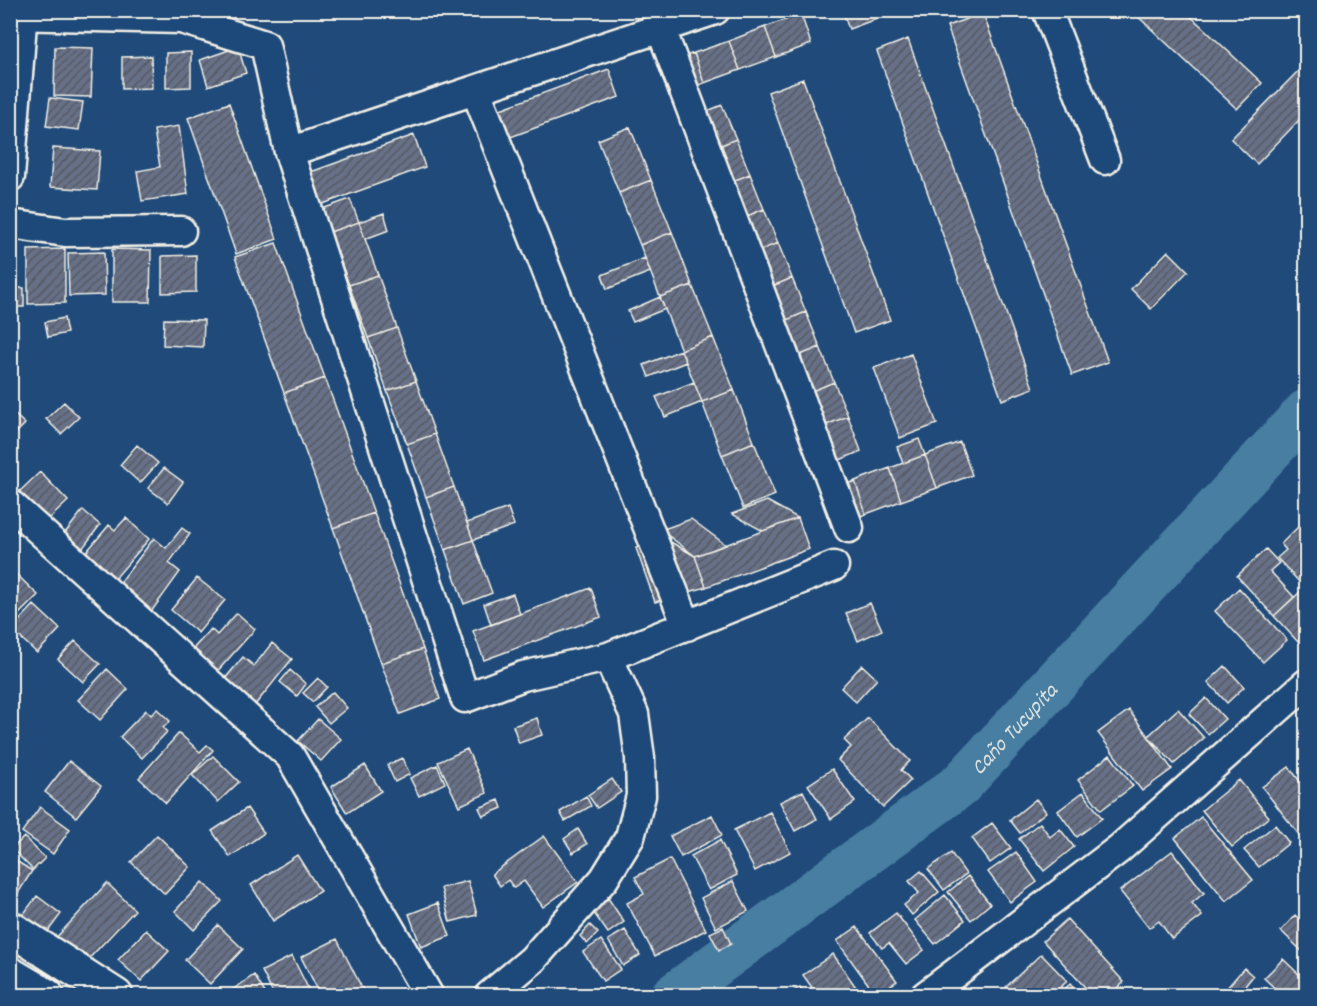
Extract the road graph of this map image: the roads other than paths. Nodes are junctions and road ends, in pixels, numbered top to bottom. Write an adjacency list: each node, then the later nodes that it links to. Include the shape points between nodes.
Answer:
1 (716, 10): 4 (street)
2 (1047, 10): 7 (street)
3 (19, 13): 6 (street, via 181,19 265,45); 8 (street)
4 (661, 29): 5 (street); 12 (street)
5 (476, 91): 6 (street); 14 (street)
6 (289, 153): 15 (street, via 465,698 523,676)
7 (1105, 160)
8 (10, 177)
9 (10, 224): 10 (street, via 65,232)
10 (181, 231)
11 (10, 504): 21 (street, via 291,756)
12 (849, 528)
13 (834, 566): 14 (street)
14 (687, 626): 15 (street)
15 (608, 657): 22 (street, via 634,714 640,758 641,796 630,837 591,895 532,960)
16 (1306, 684): 23 (street, via 1119,849)
17 (10, 928): 20 (street)
18 (10, 974): 19 (street)
19 (47, 996)
20 (116, 996)
21 (429, 996)
22 (489, 996)
23 (925, 996)

